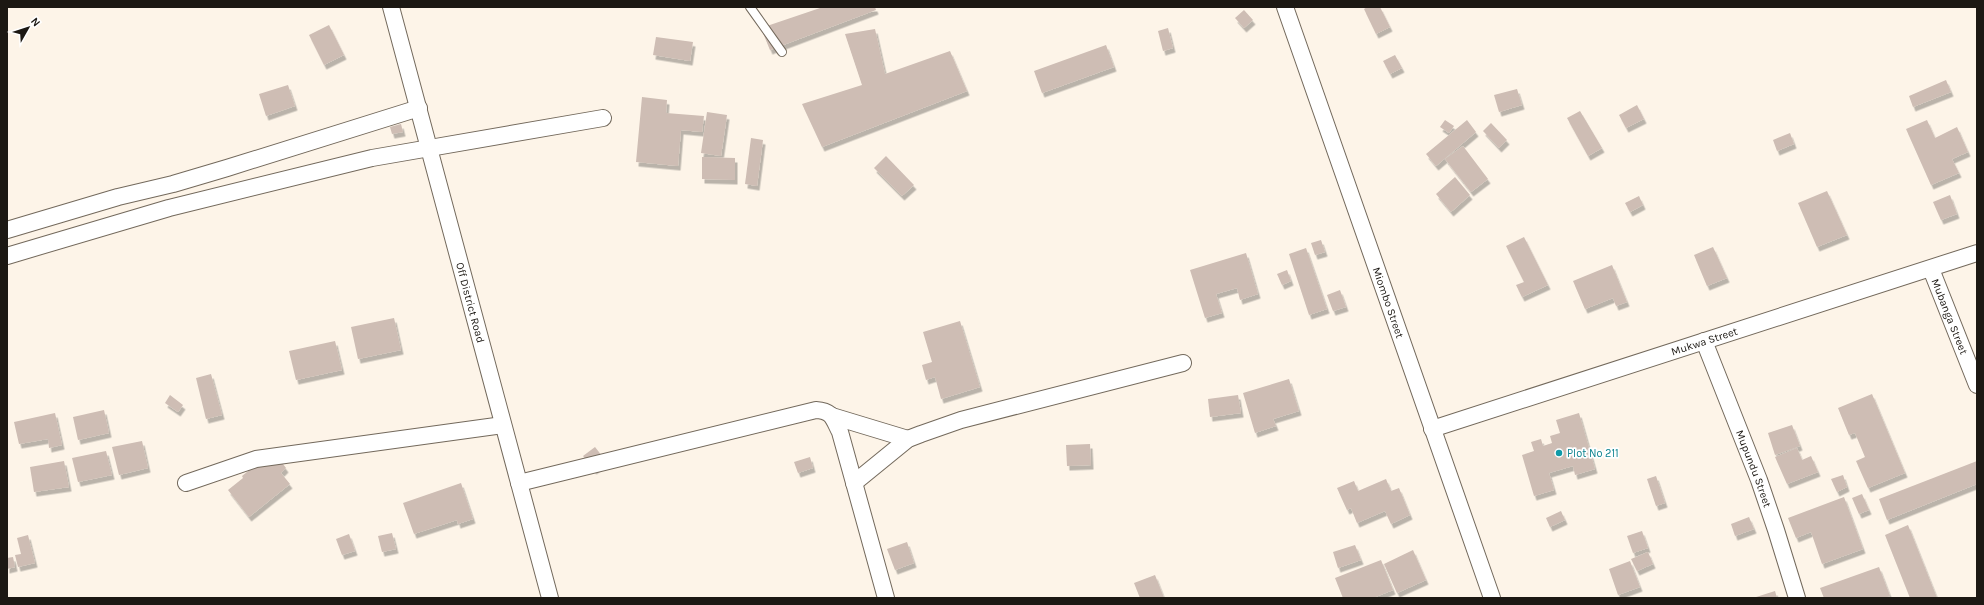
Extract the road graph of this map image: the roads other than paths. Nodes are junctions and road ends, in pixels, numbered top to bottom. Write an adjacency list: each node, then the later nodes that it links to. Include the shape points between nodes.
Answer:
1 (391, 7): 5 (street, Off District Road)
2 (750, 7): 4 (lane)
3 (1284, 7): 17 (street, Miombo Street)
4 (782, 52)
5 (419, 108): 7 (street, Off District Road); 8 (street, via 173,184 118,197)
6 (603, 118): 7 (street)
7 (429, 149): 10 (street, via 372,158 169,208); 16 (street, Off District Road)
8 (7, 230)
9 (1977, 253): 11 (street, Mukwa Street)
10 (7, 256)
11 (1931, 270): 12 (street, Mukwa Street); 14 (street, Mubanga Street)
12 (1704, 341): 17 (street, Mukwa Street); 25 (street, Mupundu Street, via 1759,480)
13 (1183, 363): 18 (street, via 961,420)
14 (1977, 385)
15 (832, 416): 18 (street); 20 (street, via 826,411 816,410); 21 (street, via 840,432)
16 (503, 425): 19 (street, via 256,459); 20 (street, Off District Road)
17 (1432, 429): 24 (street, Miombo Street)
18 (908, 439): 21 (street)
19 (186, 483)
20 (519, 483): 22 (street, Off District Road)
21 (854, 483): 23 (street)
22 (550, 598)
23 (886, 598)
24 (1492, 598)
25 (1797, 598)

